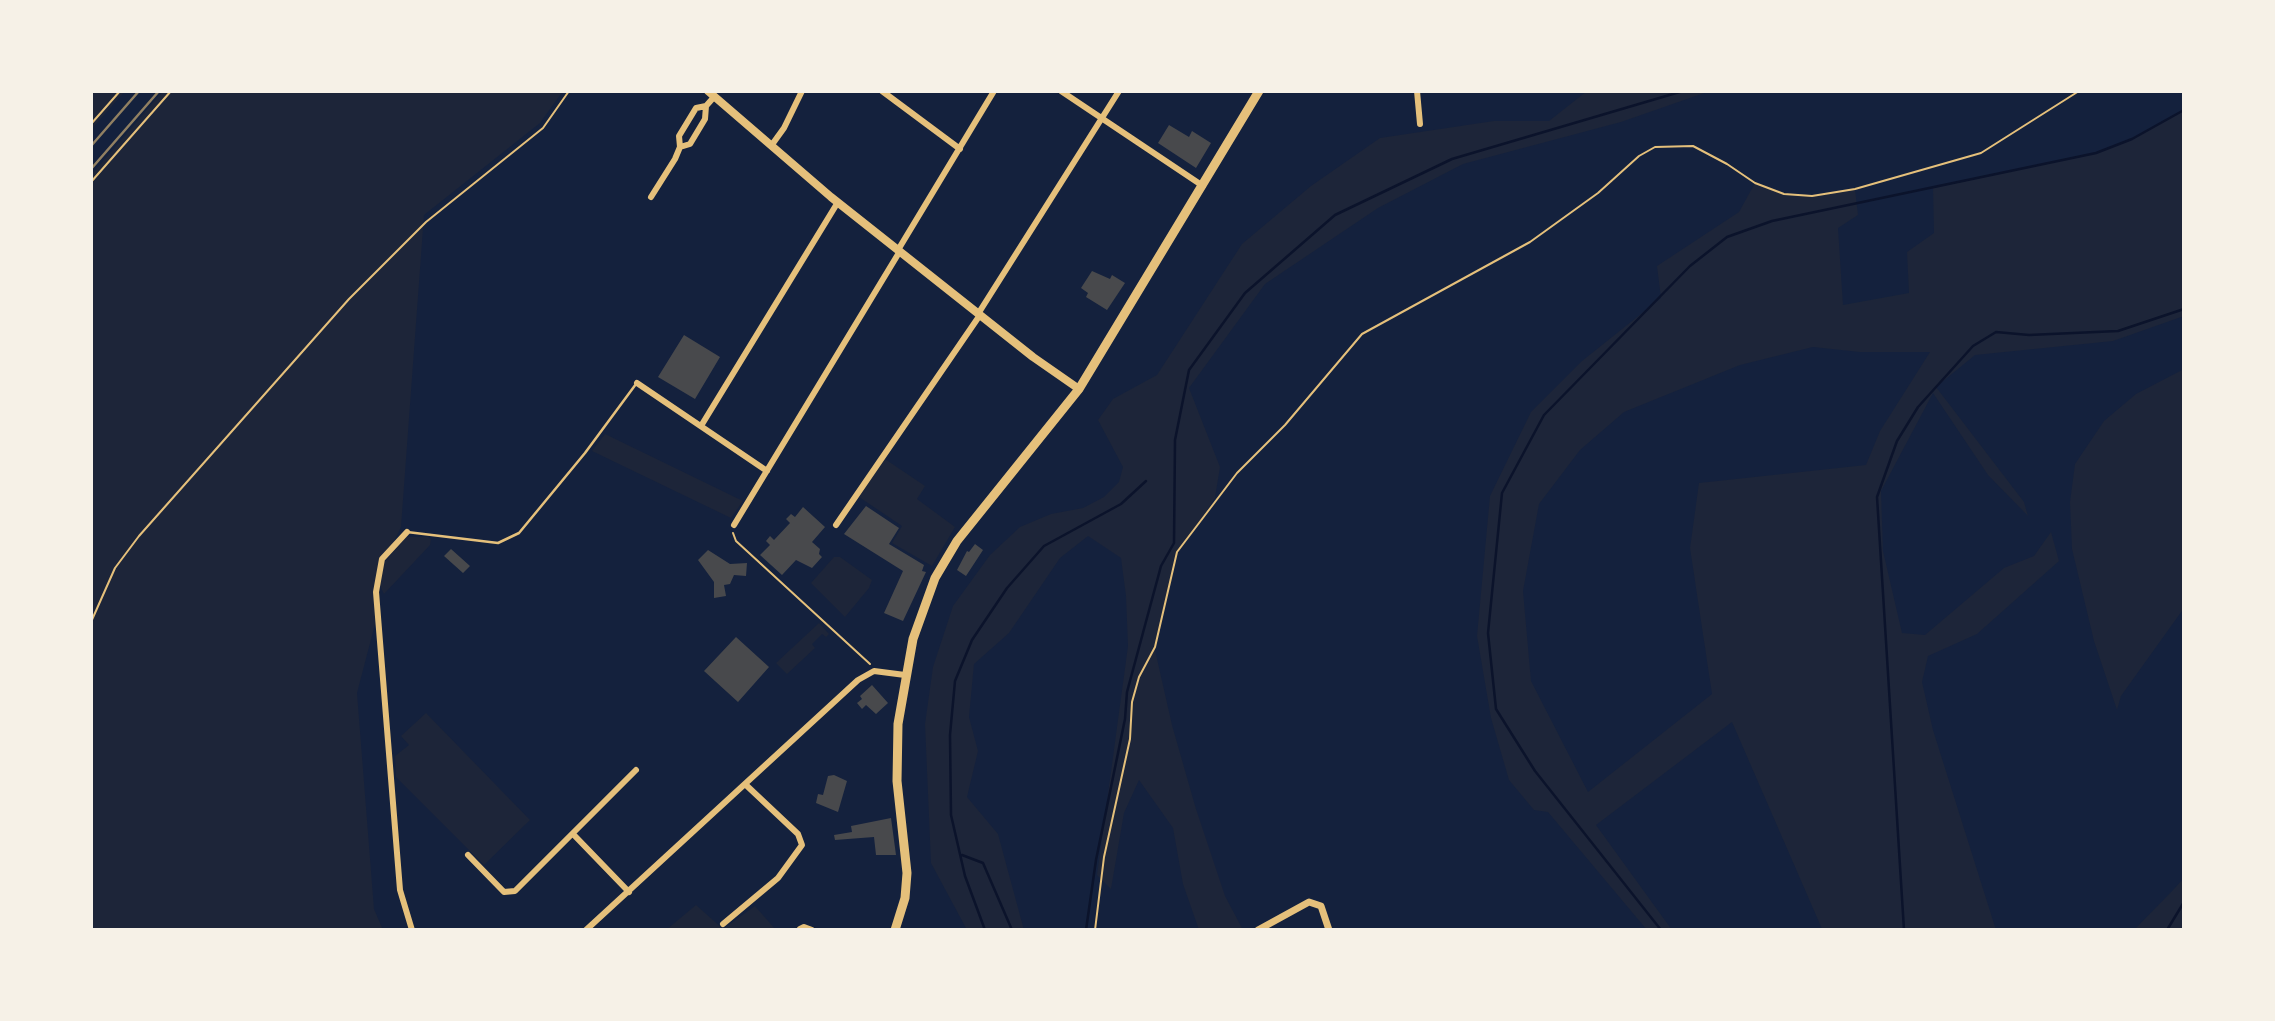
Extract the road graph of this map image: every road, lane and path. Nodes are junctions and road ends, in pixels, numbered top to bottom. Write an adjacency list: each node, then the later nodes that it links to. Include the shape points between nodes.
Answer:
1 (120, 91): 15 (path)
2 (171, 91): 20 (path)
3 (569, 91): 33 (path, via 543,128 426,222 349,299 139,536 116,568)
4 (802, 91): 17 (street)
5 (882, 91): 19 (street)
6 (994, 91): 19 (street)
7 (1061, 91): 14 (street)
8 (1119, 91): 14 (street)
9 (1259, 91): 21 (main road)
10 (1417, 91): 16 (street)
11 (2080, 91): 47 (path, via 1981,153 1854,189 1812,196 1784,194 1755,183 1693,146 1655,147 1530,242 1362,334 1285,425 1237,473 1177,552 1155,647 1132,702 1130,739 1104,857)
12 (711, 94): 13 (street); 17 (main road)
13 (706, 106): 18 (street, via 705,119 690,144); 18 (street, via 696,108 679,136)
14 (1102, 119): 21 (street); 25 (street)
15 (91, 124)
16 (1420, 124)
17 (771, 146): 23 (main road)
18 (680, 147): 22 (street)
19 (960, 149): 24 (street)
20 (91, 183)
21 (1203, 187): 27 (main road)
22 (651, 197)
23 (838, 202): 24 (main road); 28 (street)
24 (899, 251): 25 (main road); 29 (street)
25 (979, 315): 27 (main road); 31 (street)
26 (637, 383): 28 (street); 32 (lane, via 519,533 498,543)
27 (1079, 389): 35 (main road, via 945,561 920,615)
28 (701, 426): 29 (street)
29 (767, 471): 30 (street)
30 (734, 525): 34 (path, via 736,541)
31 (836, 525)
32 (407, 532): 43 (street, via 382,559 376,592 400,890)
33 (91, 622)
34 (874, 671): 35 (street); 37 (street, via 858,680)
35 (905, 675): 46 (main road, via 897,781 907,873)
36 (636, 770): 38 (street)
37 (746, 785): 40 (street); 41 (street, via 798,834 802,845 778,878)
38 (573, 834): 39 (street, via 511,893 504,892); 40 (street)
39 (468, 855)
40 (629, 892): 44 (street)
41 (723, 925)
42 (800, 929): 45 (street)
43 (412, 930)
44 (586, 930)
45 (812, 930)
46 (895, 930)
47 (1095, 930)
48 (1258, 930): 49 (street, via 1309,902 1321,906)
49 (1329, 930)

